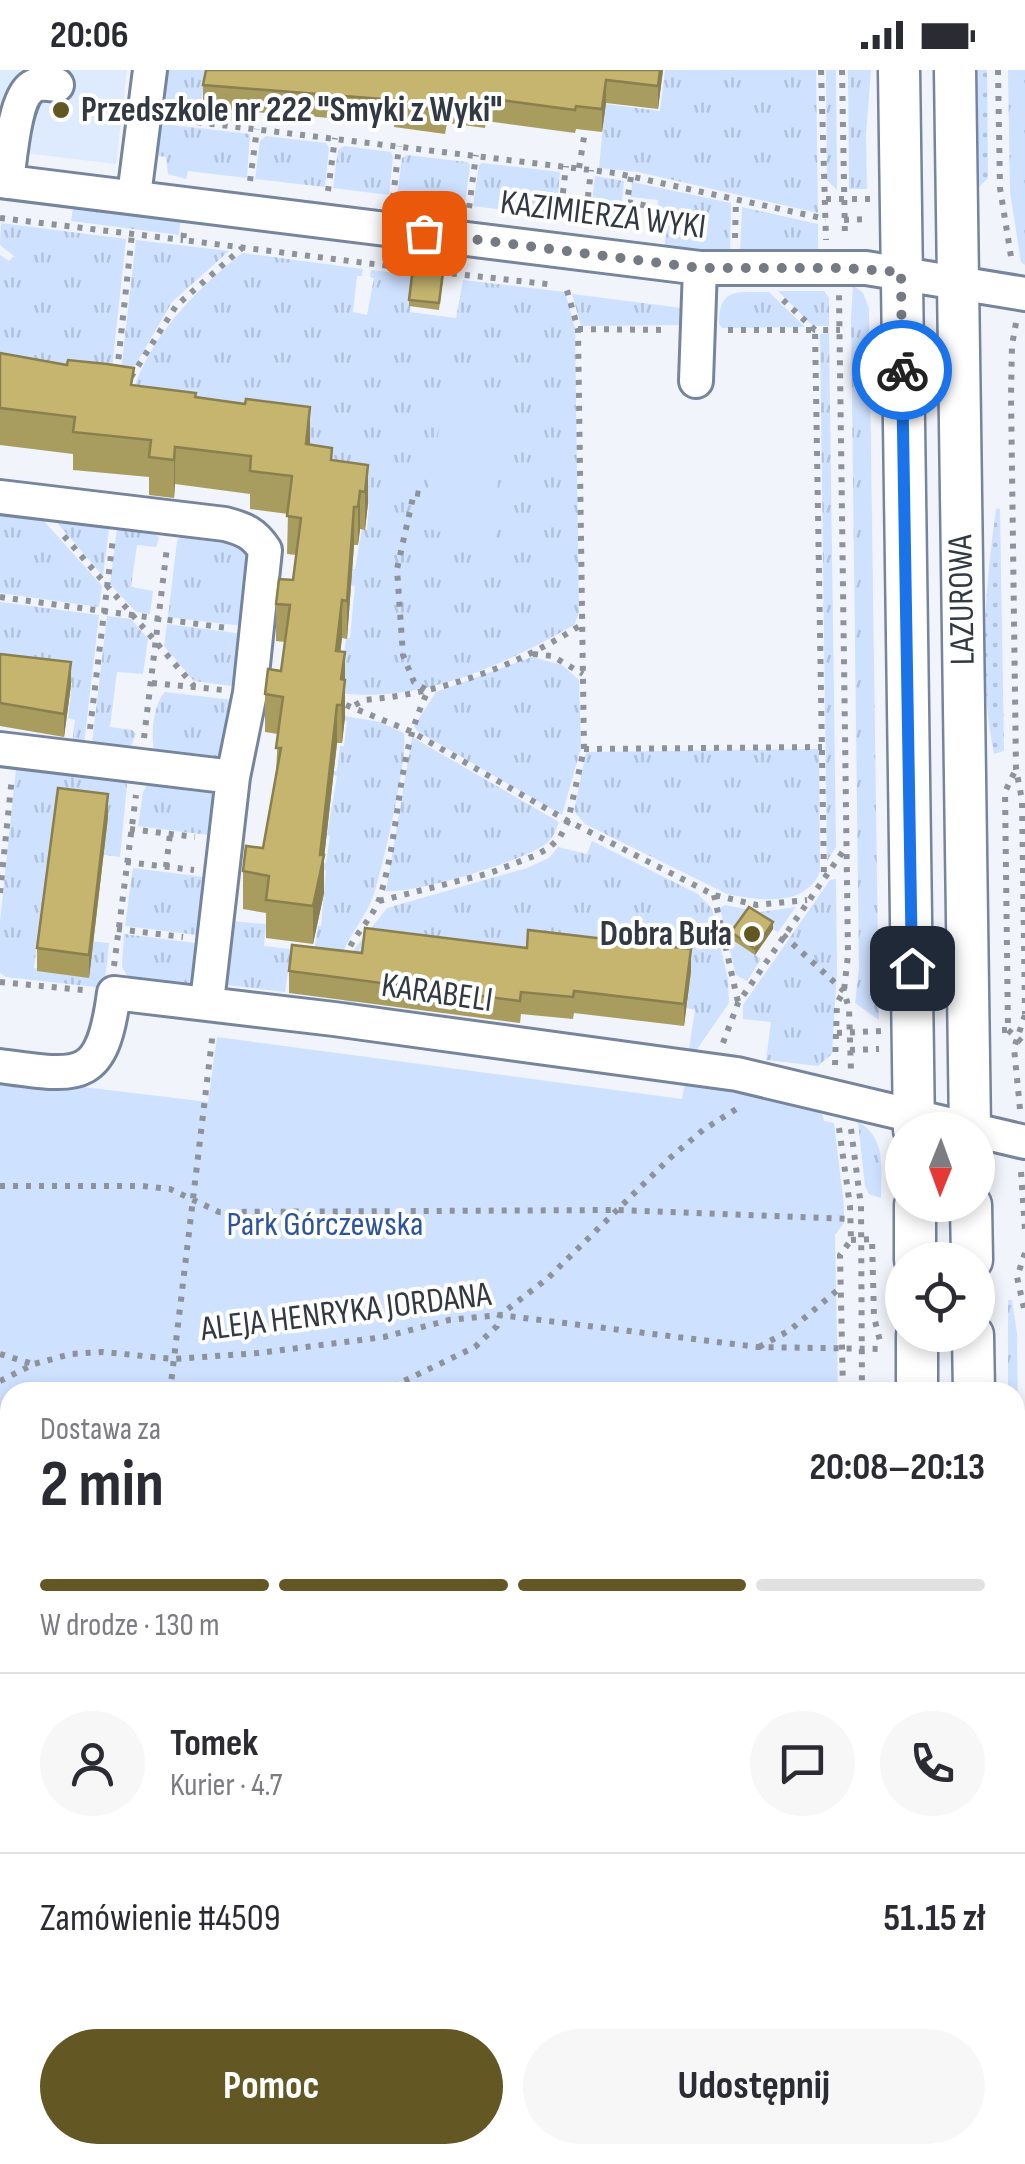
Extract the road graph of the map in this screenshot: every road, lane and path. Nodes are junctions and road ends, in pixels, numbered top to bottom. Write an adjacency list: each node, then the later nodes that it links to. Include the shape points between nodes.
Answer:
1 (150, 70): 8 (street)
2 (821, 70): 22 (path)
3 (842, 70): 23 (path)
4 (899, 70): 39 (main road, LAZUROWA)
5 (955, 70): 40 (main road, LAZUROWA)
6 (998, 70): 37 (path, via 1000,188)
7 (57, 84): 17 (street, via 32,87 20,103)
8 (145, 116): 9 (path); 20 (street)
9 (257, 128): 11 (path); 18 (path)
10 (585, 131): 15 (path)
11 (335, 138): 12 (path); 19 (path)
12 (398, 146): 13 (path); 21 (path)
13 (476, 155): 14 (path); 25 (path)
14 (566, 166): 15 (path); 27 (path)
15 (579, 168): 16 (path)
16 (591, 170): 28 (path); 31 (path)
17 (4, 182): 20 (street, KAZIMIERZA WYKI)
18 (250, 182)
19 (328, 191)
20 (134, 196): 38 (street, KAZIMIERZA WYKI)
21 (394, 198)
22 (826, 199): 23 (path); 28 (path)
23 (843, 199): 24 (path); 30 (path)
24 (870, 199)
25 (469, 208)
26 (0, 218): 32 (path)
27 (560, 219)
28 (826, 219): 36 (path)
29 (871, 219): 30 (path)
30 (844, 220): 35 (path)
31 (586, 223)
32 (132, 234): 33 (path); 34 (path, via 117,371 122,384 176,306)
33 (183, 240)
34 (242, 248)
35 (845, 250)
36 (826, 251)
37 (1012, 261)
38 (700, 268): 39 (street, KAZIMIERZA WYKI); 47 (street)
39 (901, 272): 40 (street, KAZIMIERZA WYKI); 112 (main road, LAZUROWA)
40 (958, 282): 44 (street, KAZIMIERZA WYKI); 113 (main road, LAZUROWA)
41 (566, 287): 46 (path)
42 (839, 294): 49 (path)
43 (780, 297): 48 (path)
44 (1022, 299): 50 (path)
45 (1006, 325): 50 (path)
46 (578, 329): 47 (path); 62 (path)
47 (697, 330): 48 (path); 51 (street)
48 (815, 330): 49 (path); 70 (path)
49 (840, 330): 80 (path)
50 (1012, 345): 75 (path)
51 (696, 381)
52 (427, 495): 68 (path, via 414,493 397,569 403,656 414,682)
53 (0, 497): 54 (street)
54 (34, 502): 55 (street); 57 (path)
55 (116, 512): 56 (street); 57 (path)
56 (170, 519): 61 (path); 63 (street, via 225,524 257,538 266,568)
57 (108, 586): 59 (path); 60 (path)
58 (0, 598): 59 (path)
59 (104, 612): 60 (path); 73 (path)
60 (133, 616): 61 (path); 64 (path)
61 (158, 619): 63 (path); 64 (path)
62 (582, 624): 65 (path); 66 (path)
63 (258, 632): 76 (street)
64 (156, 641): 67 (path); 74 (path)
65 (532, 654): 66 (path, via 552,656); 68 (path)
66 (583, 674): 71 (path)
67 (194, 686)
68 (428, 690): 69 (path); 69 (path, via 350,705)
69 (410, 731): 77 (path); 88 (path)
70 (822, 747): 71 (path); 84 (path)
71 (584, 749): 77 (path)
72 (7, 750): 73 (street); 85 (path)
73 (86, 759): 74 (street)
74 (140, 765): 76 (street); 78 (path)
75 (1016, 769): 97 (path); 102 (path, via 1005,792 1005,1030)
76 (234, 778): 81 (street)
77 (568, 821): 86 (path); 88 (path, via 560,837 534,856)
78 (130, 829): 79 (path); 82 (path)
79 (170, 834): 81 (path); 83 (path)
80 (846, 846): 84 (path); 93 (path)
81 (224, 858): 83 (path); 91 (street)
82 (126, 862): 83 (path); 89 (path)
83 (166, 867)
84 (824, 876): 87 (path)
85 (0, 893)
86 (714, 896): 87 (path, via 756,905); 96 (path)
87 (807, 900): 90 (path)
88 (379, 901): 98 (path, via 345,955)
89 (117, 929): 91 (path); 94 (path)
90 (783, 935): 93 (path); 96 (path)
91 (214, 941): 95 (street)
92 (0, 982): 94 (path)
93 (844, 991): 100 (path, via 837,1003); 101 (path)
94 (114, 993): 95 (street, KARABELI); 106 (street, via 102,1051 88,1064 56,1074)
95 (212, 1003): 98 (street, KARABELI); 120 (path)
96 (738, 1003): 107 (path)
97 (1025, 1015): 102 (path)
98 (334, 1018): 107 (street, KARABELI)
99 (882, 1031): 101 (path)
100 (838, 1032): 101 (path); 108 (path)
101 (850, 1032): 105 (path)
102 (1016, 1039): 103 (path); 111 (path)
103 (1025, 1045)
104 (882, 1049): 105 (path)
105 (850, 1050): 109 (path)
106 (0, 1066)
107 (718, 1072): 110 (street, KARABELI)
108 (832, 1076)
109 (851, 1079)
110 (782, 1084): 115 (street, KARABELI); 124 (path, via 703,1130)
111 (1020, 1108)
112 (914, 1112)
113 (972, 1112)
114 (832, 1113): 125 (path)
115 (885, 1114)
116 (851, 1118): 122 (path)
117 (995, 1142): 118 (street, KARABELI)
118 (1023, 1157): 121 (path)
119 (0, 1186): 120 (path, via 142,1186)
120 (192, 1201): 124 (path, via 219,1212); 141 (path)
121 (1024, 1203): 126 (path)
122 (861, 1206): 123 (path); 127 (path)
123 (873, 1206)
124 (617, 1210): 125 (path); 132 (path)
125 (851, 1219): 128 (path)
126 (1024, 1225)
127 (861, 1239): 128 (path); 133 (path, via 872,1239 874,1317); 137 (path)
128 (851, 1240): 130 (path, via 840,1255)
129 (1025, 1253): 131 (path, via 1017,1277)
130 (840, 1288): 135 (path); 136 (path)
131 (1025, 1313)
132 (500, 1315): 135 (path, ALEJA HENRYKA JORDANA); 141 (path, ALEJA HENRYKA JORDANA, via 384,1337); 145 (path, via 475,1348)
133 (885, 1328)
134 (885, 1344): 137 (path, ALEJA HENRYKA JORDANA)
135 (758, 1347): 136 (path, ALEJA HENRYKA JORDANA)
136 (842, 1348): 137 (path, ALEJA HENRYKA JORDANA); 146 (path)
137 (862, 1348): 147 (path)
138 (903, 1352): 148 (main road)
139 (973, 1352): 149 (main road)
140 (0, 1354): 142 (path)
141 (174, 1359): 142 (path, ALEJA HENRYKA JORDANA, via 102,1352); 144 (path)
142 (34, 1364): 143 (path, ALEJA HENRYKA JORDANA)
143 (0, 1381)
144 (171, 1382)
145 (402, 1382)
146 (843, 1382)
147 (862, 1382)
148 (913, 1382)
149 (974, 1382)

